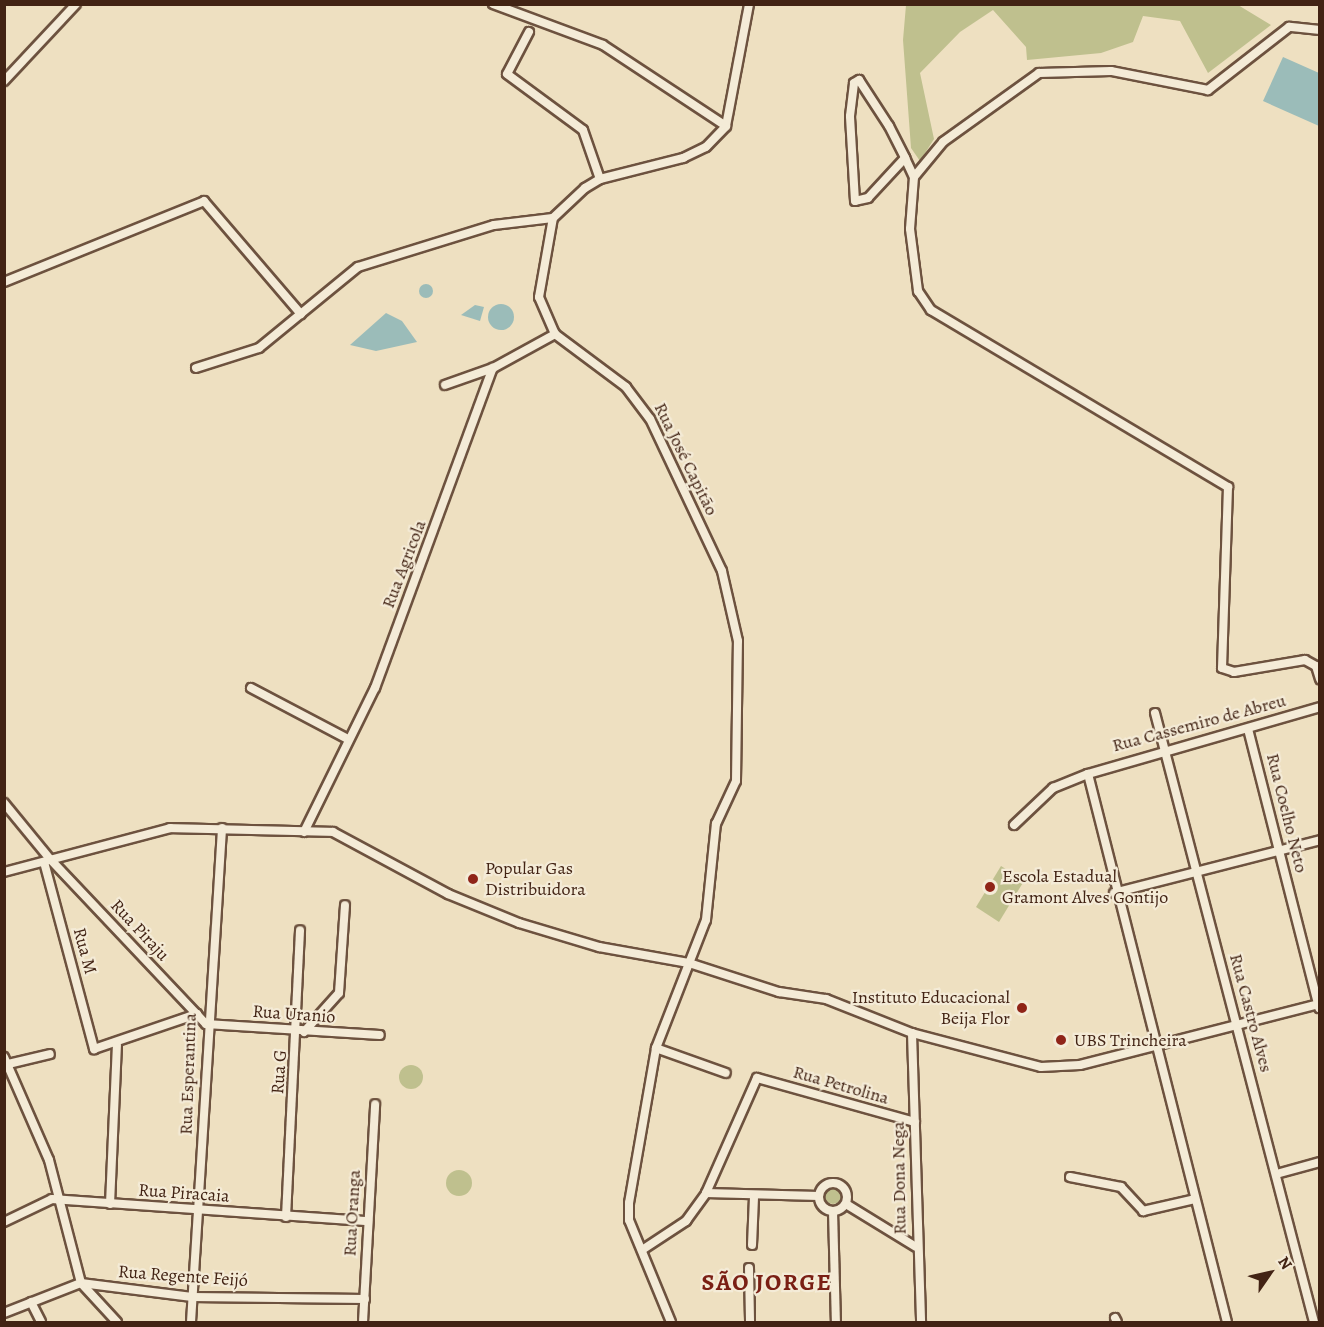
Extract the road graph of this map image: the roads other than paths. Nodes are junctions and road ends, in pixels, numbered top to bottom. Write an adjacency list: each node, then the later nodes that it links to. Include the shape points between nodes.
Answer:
1 (76, 4): 6 (street)
2 (493, 4): 7 (street, via 603,45)
3 (749, 4): 7 (street)
4 (1320, 30): 9 (street, via 1288,27 1208,90 1111,71 1039,73 943,142)
5 (529, 32): 10 (street, via 507,74 583,130)
6 (4, 81)
7 (726, 126): 10 (street, via 706,147 683,158)
8 (905, 158): 8 (street, via 868,198 855,201 850,116 854,83 859,80); 9 (street)
9 (914, 177): 18 (street, via 911,264 931,310 1228,486 1222,668 1234,672 1305,660 1316,666)
10 (600, 179): 11 (street)
11 (552, 218): 13 (street, via 495,225 358,267); 14 (street, Rua José Capitão, via 539,297)
12 (4, 282): 13 (street, via 204,201)
13 (301, 314): 15 (street, via 241,358)
14 (555, 334): 16 (street); 38 (street, Rua José Capitão, via 640,402 729,594 738,641 740,758 736,781 716,824 706,920)
15 (196, 368)
16 (493, 368): 17 (street); 23 (street, Rua Agricola, via 375,688)
17 (445, 385)
18 (1320, 679)
19 (251, 688): 23 (street)
20 (1320, 707): 22 (street, Rua Cassemiro de Abreu)
21 (1155, 713): 24 (street, Rua Castro Alves)
22 (1248, 729): 24 (street, Rua Cassemiro de Abreu); 31 (street, Rua Coelho Neto)
23 (346, 738): 29 (street, Rua Agricola)
24 (1166, 750): 25 (street, Rua Cassemiro de Abreu); 34 (street, Rua Castro Alves)
25 (1088, 774): 27 (street, Rua Cassemiro de Abreu, via 1053,788); 35 (street)
26 (4, 803): 32 (street, Rua Piraju)
27 (1014, 825)
28 (222, 828): 29 (street); 32 (street, via 170,828); 41 (street, Rua Esperantina)
29 (304, 832): 38 (street, via 333,832 448,894 519,923 599,947)
30 (1320, 840): 31 (street)
31 (1279, 850): 34 (street); 39 (street, Rua Coelho Neto)
32 (47, 861): 33 (street); 40 (street, Rua Piraju); 46 (street, Rua M, via 94,1049)
33 (4, 872)
34 (1196, 873): 35 (street); 42 (street, Rua Castro Alves)
35 (1114, 893): 47 (street)
36 (345, 905): 43 (street, via 339,993)
37 (300, 930): 43 (street, Rua G)
38 (689, 963): 44 (street, via 779,992 826,999); 48 (street, Rua José Capitão)
39 (1319, 1006): 42 (street)
40 (197, 1014): 41 (street, Rua Piraju); 46 (street)
41 (206, 1024): 43 (street, Rua Uranio); 64 (street, Rua Esperantina)
42 (1237, 1025): 47 (street); 55 (street, Rua Castro Alves)
43 (301, 1031): 45 (street, Rua Uranio); 66 (street, Rua G)
44 (912, 1033): 47 (street, via 1041,1067 1080,1065); 53 (street, Rua Dona Nega)
45 (380, 1035)
46 (117, 1045): 62 (street)
47 (1158, 1045): 60 (street)
48 (656, 1048): 51 (street); 71 (street, Rua José Capitão, via 629,1203 629,1220)
49 (50, 1054): 50 (street)
50 (5, 1062): 61 (street)
51 (726, 1073)
52 (375, 1104): 67 (street, Rua Oranga)
53 (915, 1122): 57 (street, Rua Petrolina, via 759,1077); 70 (street, Rua Dona Nega)
54 (1320, 1162): 55 (street)
55 (1280, 1173): 87 (street, Rua Castro Alves)
56 (1070, 1177): 60 (street, via 1121,1187 1143,1211)
57 (706, 1193): 59 (street); 71 (street, via 686,1221)
58 (819, 1196): 59 (street); 63 (street, via 826,1185 840,1185); 65 (street, via 822,1205)
59 (754, 1197): 69 (street)
60 (1195, 1198): 86 (street)
61 (62, 1202): 62 (street, Rua Piracaia); 68 (street, Rua Piracaia, via 50,1199); 73 (street)
62 (110, 1204): 64 (street, Rua Piracaia)
63 (846, 1204): 65 (street); 70 (street)
64 (195, 1210): 66 (street, Rua Piracaia); 74 (street, Rua Esperantina)
65 (833, 1211): 84 (street)
66 (286, 1217): 67 (street, Rua Piracaia)
67 (368, 1221): 75 (street, Rua Oranga)
68 (4, 1222)
69 (752, 1245)
70 (916, 1246): 85 (street, Rua Dona Nega)
71 (642, 1250): 82 (street, Rua José Capitão)
72 (749, 1268): 83 (street)
73 (81, 1283): 74 (street, Rua Regente Feijó); 76 (street, Rua Regente Feijó); 79 (street)
74 (192, 1297): 75 (street, Rua Regente Feijó); 80 (street, Rua Esperantina)
75 (364, 1299): 81 (street, Rua Oranga)
76 (31, 1302): 77 (street, Rua Regente Feijó); 78 (street)
77 (4, 1313)
78 (41, 1323)
79 (117, 1323)
80 (191, 1323)
81 (363, 1323)
82 (671, 1323)
83 (750, 1323)
84 (836, 1323)
85 (921, 1323)
86 (1227, 1323)
87 (1314, 1323)

